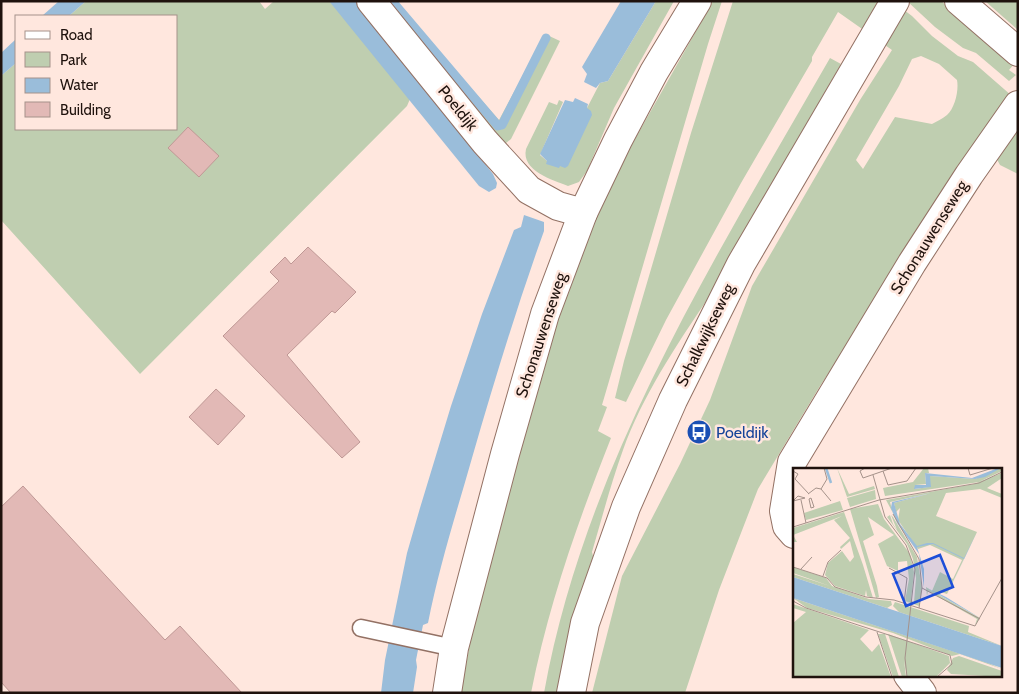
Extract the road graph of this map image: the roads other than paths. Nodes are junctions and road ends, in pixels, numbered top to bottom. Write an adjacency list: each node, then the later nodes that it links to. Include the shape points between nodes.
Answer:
1 (371, 1): 7 (street, Poeldijk, via 485,142 529,190 558,206)
2 (697, 1): 7 (street, Schonauwenseweg, via 654,72)
3 (895, 1): 13 (street, Schalkwijkseweg, via 741,264 673,400 626,507 585,623)
4 (959, 1): 5 (street)
5 (1018, 52)
6 (1018, 105): 8 (street, Schonauwenseweg, via 912,263 792,462 784,511 787,526)
7 (584, 213): 10 (street, Schonauwenseweg, via 545,314 505,454)
8 (793, 533)
9 (361, 628): 10 (lane)
10 (441, 645): 12 (street, Schonauwenseweg)
11 (909, 676): 14 (street)
12 (447, 693)
13 (571, 693)
14 (922, 693)

